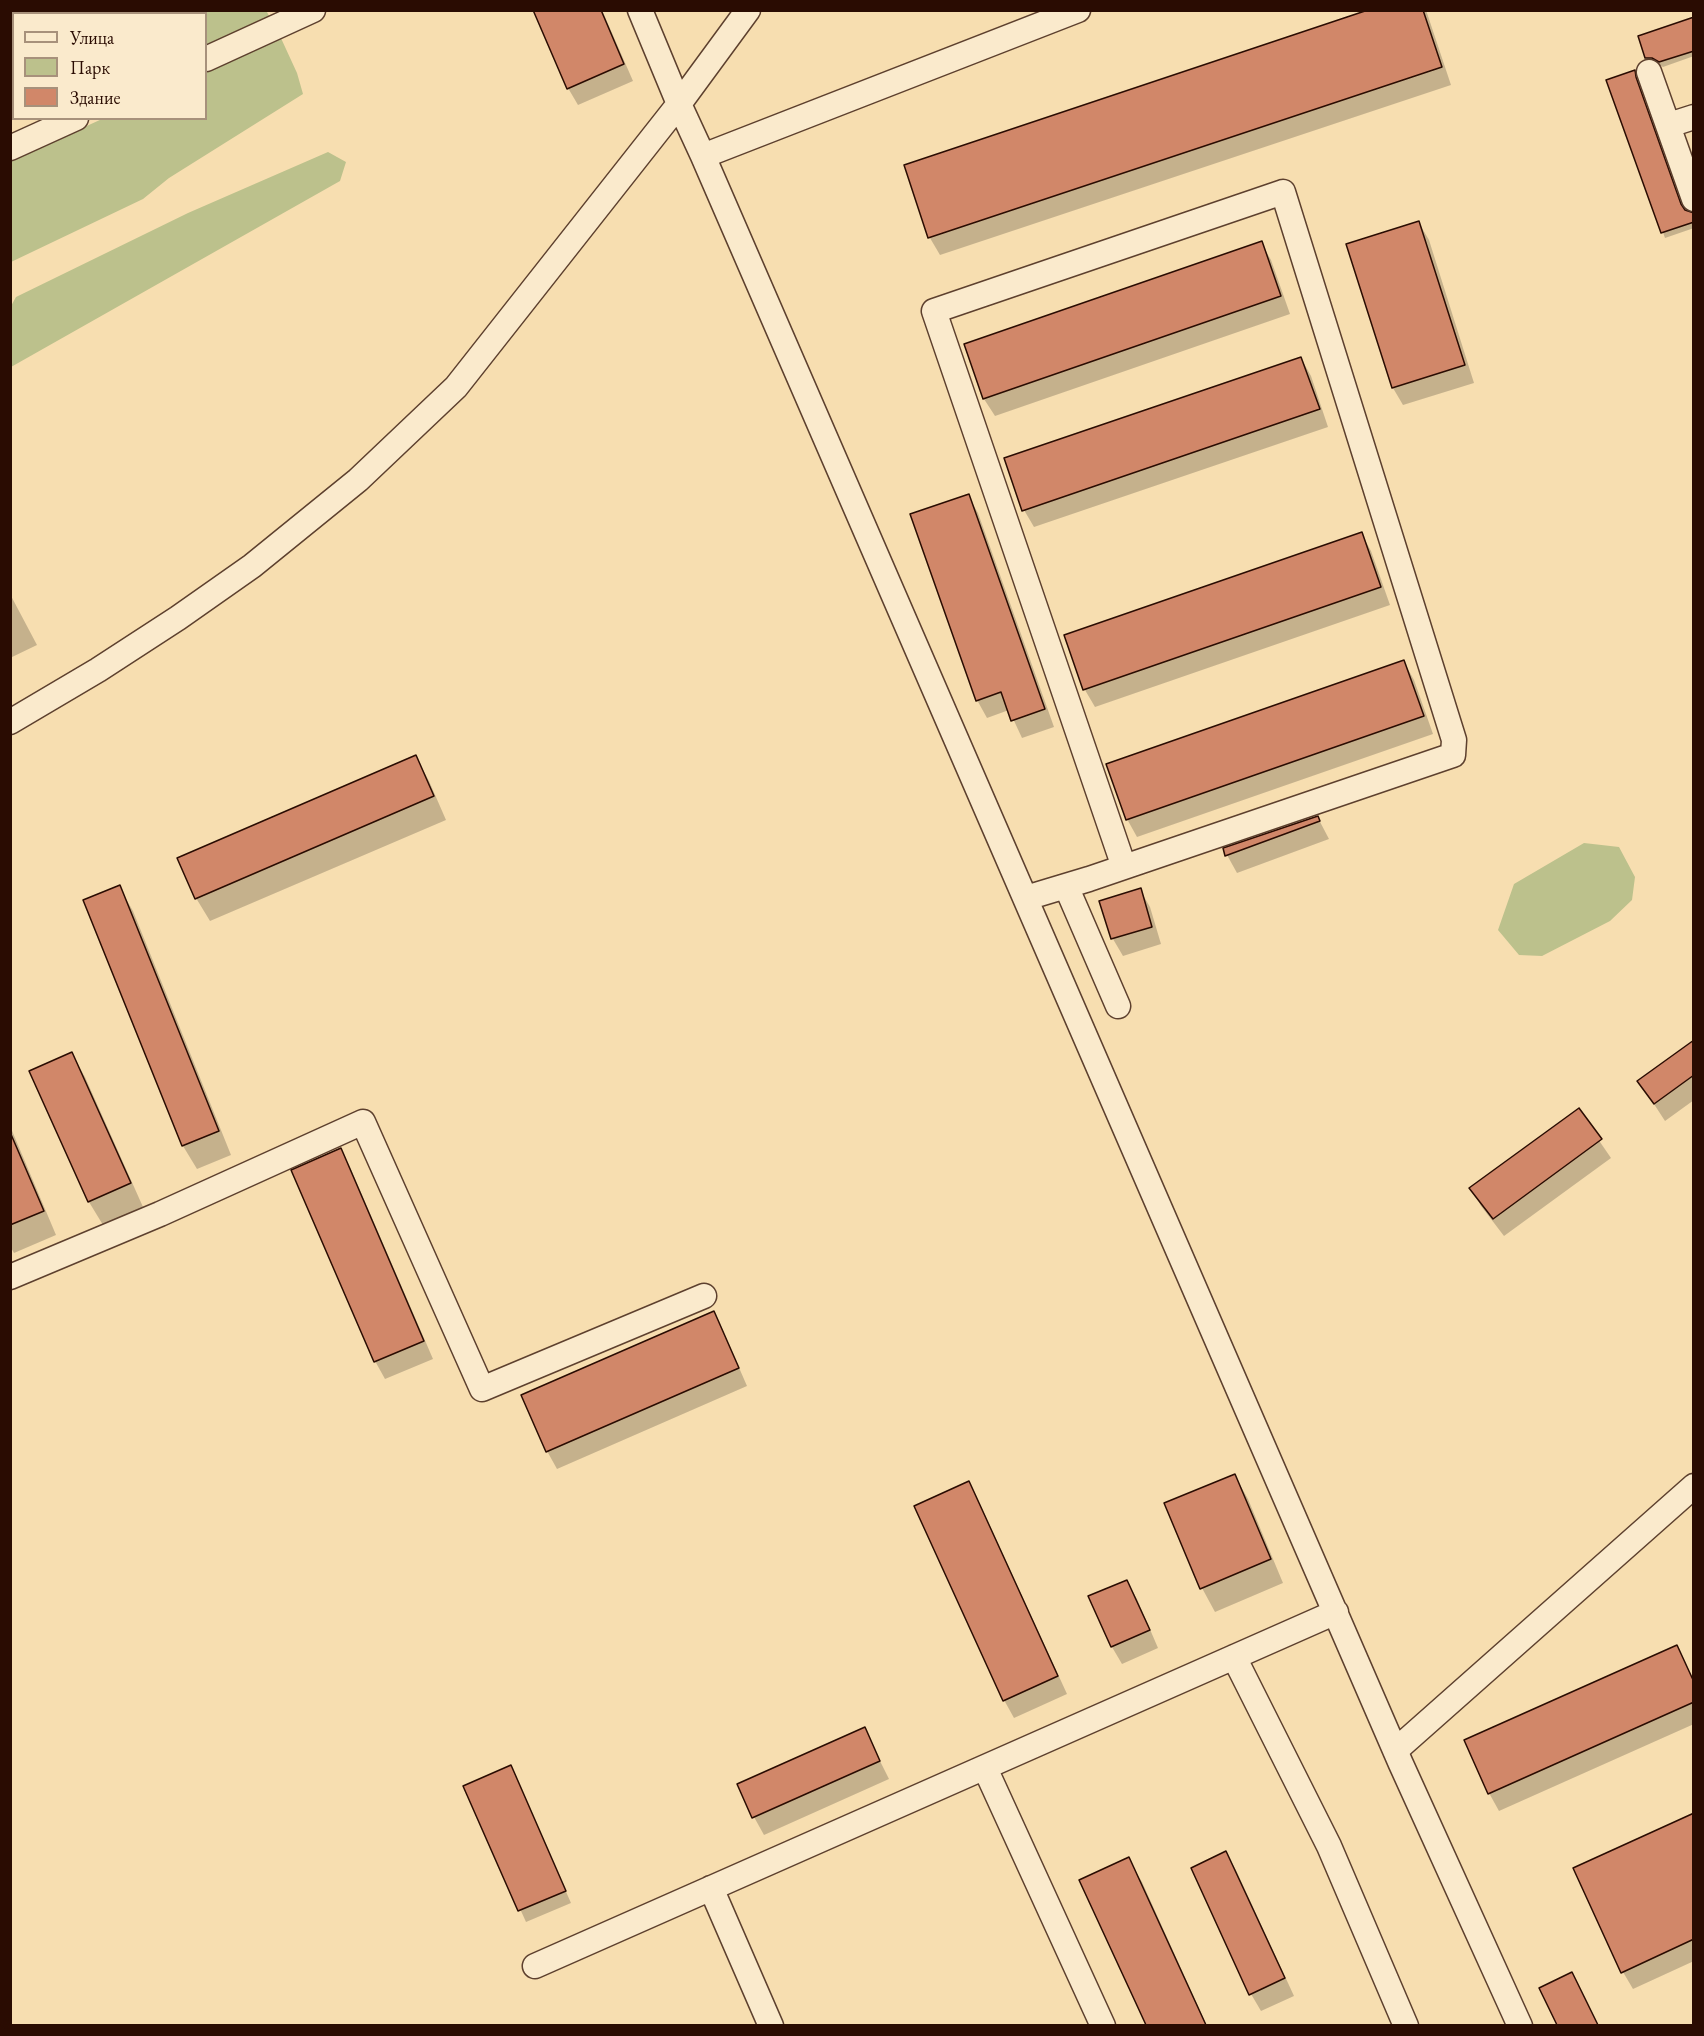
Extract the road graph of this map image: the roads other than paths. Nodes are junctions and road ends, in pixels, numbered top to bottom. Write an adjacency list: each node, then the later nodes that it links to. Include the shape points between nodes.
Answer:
1 (313, 10): 5 (street)
2 (640, 10): 7 (street)
3 (748, 10): 7 (street)
4 (1078, 10): 12 (street)
5 (207, 59)
6 (1649, 72): 10 (street)
7 (679, 104): 12 (street); 14 (street, via 456,387 358,480 252,566 178,618)
8 (1694, 117): 10 (street)
9 (72, 120): 11 (street)
10 (1669, 125): 13 (street)
11 (10, 148)
12 (703, 156): 17 (street)
13 (1694, 199)
14 (10, 722)
15 (1124, 867): 15 (street, via 934,311 1282,192 1454,740 1453,755); 16 (street)
16 (1066, 886): 17 (street); 18 (street)
17 (1026, 898): 22 (street)
18 (1118, 1006)
19 (10, 1277): 20 (street, via 363,1122 482,1389)
20 (704, 1296)
21 (1694, 1486): 24 (street)
22 (1336, 1612): 23 (street); 24 (street)
23 (1234, 1657): 25 (street); 30 (street, via 1329,1846)
24 (1396, 1750): 31 (street)
25 (985, 1768): 26 (street); 29 (street)
26 (711, 1888): 27 (street); 28 (street)
27 (535, 1966)
28 (771, 2025)
29 (1103, 2025)
30 (1407, 2025)
31 (1520, 2025)

